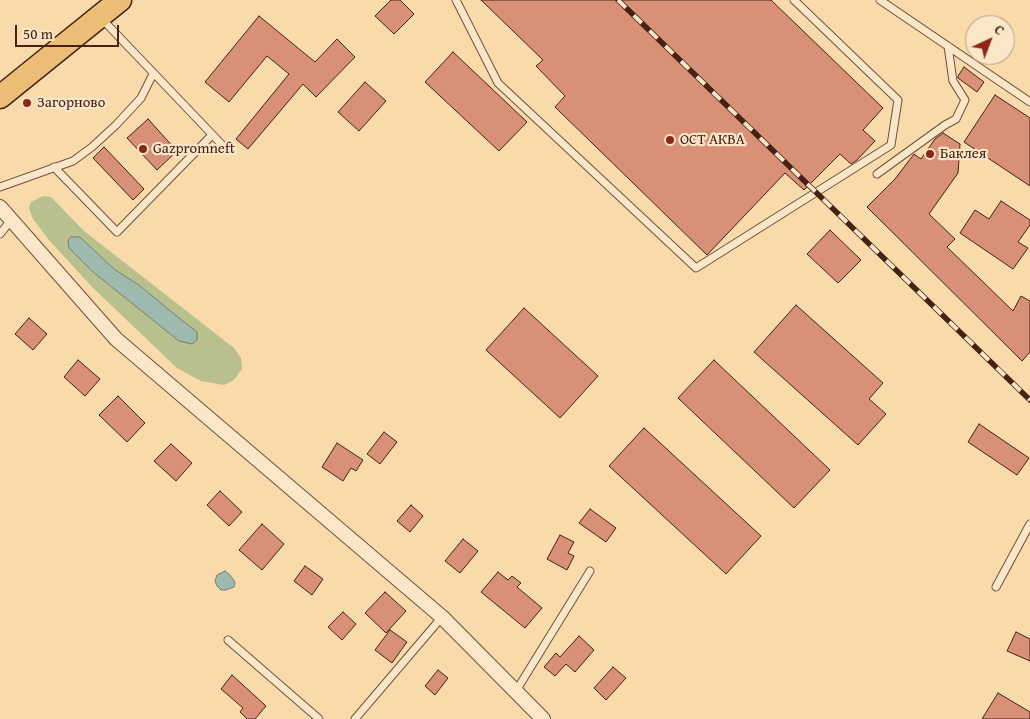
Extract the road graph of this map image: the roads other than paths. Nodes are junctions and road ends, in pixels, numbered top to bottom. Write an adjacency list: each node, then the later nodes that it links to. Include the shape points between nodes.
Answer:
1 (120, 0): 5 (main road)
2 (456, 0): 3 (lane, via 498,83 696,268 891,146 898,100)
3 (794, 0)
4 (880, 0): 6 (lane)
5 (100, 17): 7 (lane); 8 (main road)
6 (948, 46): 9 (lane); 13 (lane, via 954,81 965,100 956,119)
7 (154, 74): 10 (lane); 12 (lane, via 141,98 116,125 72,161)
8 (0, 97)
9 (1030, 102)
10 (212, 135): 11 (lane); 12 (lane, via 117,232)
11 (227, 150)
12 (54, 167): 14 (lane)
13 (877, 174)
14 (0, 187)
15 (0, 207): 16 (street)
16 (11, 220): 17 (lane); 21 (street, via 116,339)
17 (0, 234)
18 (1030, 524): 20 (lane)
19 (590, 572): 23 (lane)
20 (996, 587)
21 (442, 617): 23 (street); 25 (lane)
22 (228, 640): 24 (lane)
23 (516, 691): 26 (street)
24 (319, 719)
25 (355, 719)
26 (543, 719)

